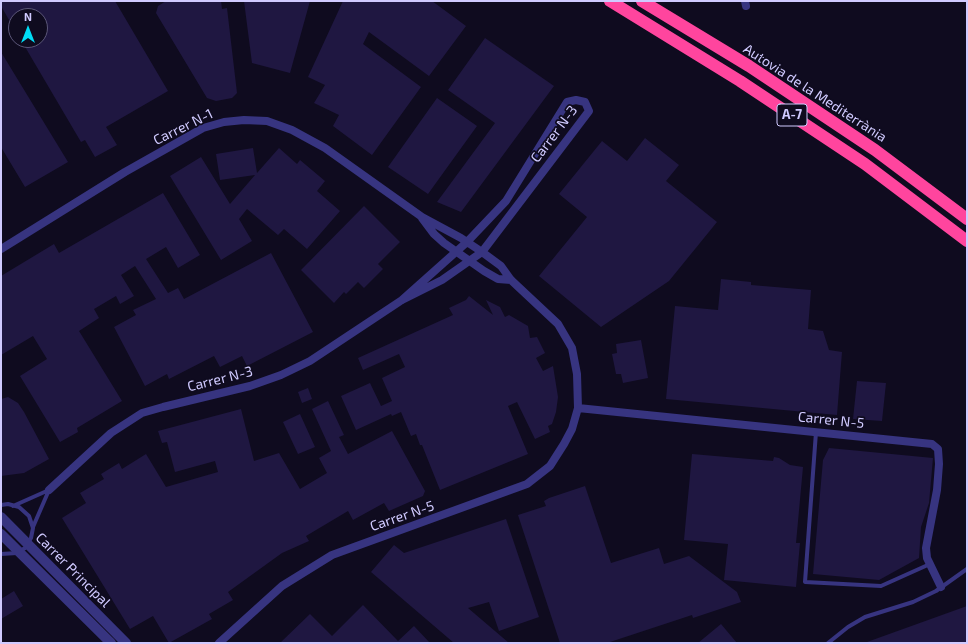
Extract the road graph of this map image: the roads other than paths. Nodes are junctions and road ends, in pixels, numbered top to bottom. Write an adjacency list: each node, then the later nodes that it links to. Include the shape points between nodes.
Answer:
1 (610, 1): 5 (highway, A-7, via 740,81 865,164)
2 (642, 1): 4 (highway, Autovia de la Mediterrània / A-7, via 748,66 875,150)
3 (422, 217): 6 (street, Carrer N-1); 7 (street, Carrer N-1, via 325,148 292,130 267,121 244,120 203,128 125,172); 8 (street, Carrer N-1, via 434,234)
4 (967, 219)
5 (967, 240)
6 (467, 242): 8 (street, Carrer N-3); 9 (street, Carrer N-1); 9 (street, Carrer N-3, via 506,201 567,102 585,102 589,111)
7 (1, 249)
8 (456, 252): 10 (street, Carrer N-1); 12 (street, Carrer N-3)
9 (482, 252): 10 (street, Carrer N-3); 11 (street, Carrer N-1, via 501,266)
10 (469, 261): 11 (street, Carrer N-1, via 498,279); 12 (street, Carrer N-3, via 442,280)
11 (511, 280): 13 (street, Carrer N-5, via 558,324 572,348 577,374)
12 (402, 300): 15 (street, Carrer N-3, via 310,361 281,375 250,386 142,413 111,433)
13 (578, 408): 14 (street, Carrer N-5); 29 (street, Carrer N-5, via 572,429 550,466 527,484 332,555 282,586)
14 (816, 432): 24 (street, Carrer N-5, via 932,444 938,449 937,490 926,548); 24 (lane, via 805,582 881,586)
15 (49, 490): 17 (lane); 19 (lane)
16 (1, 505): 17 (lane)
17 (13, 506): 19 (lane, via 19,507 29,516)
18 (1, 517): 21 (street, Carrer Principal)
19 (33, 528): 21 (lane)
20 (1, 534): 22 (street, Carrer Principal)
21 (28, 544): 22 (lane); 28 (street, Carrer Principal)
22 (19, 552): 23 (lane); 27 (street, Carrer Principal)
23 (1, 554)
24 (930, 564): 26 (street, Carrer N-5)
25 (967, 569): 26 (lane)
26 (942, 588): 30 (lane, via 913,602 865,617)
27 (111, 643)
28 (126, 643)
29 (219, 643)
30 (828, 643)

